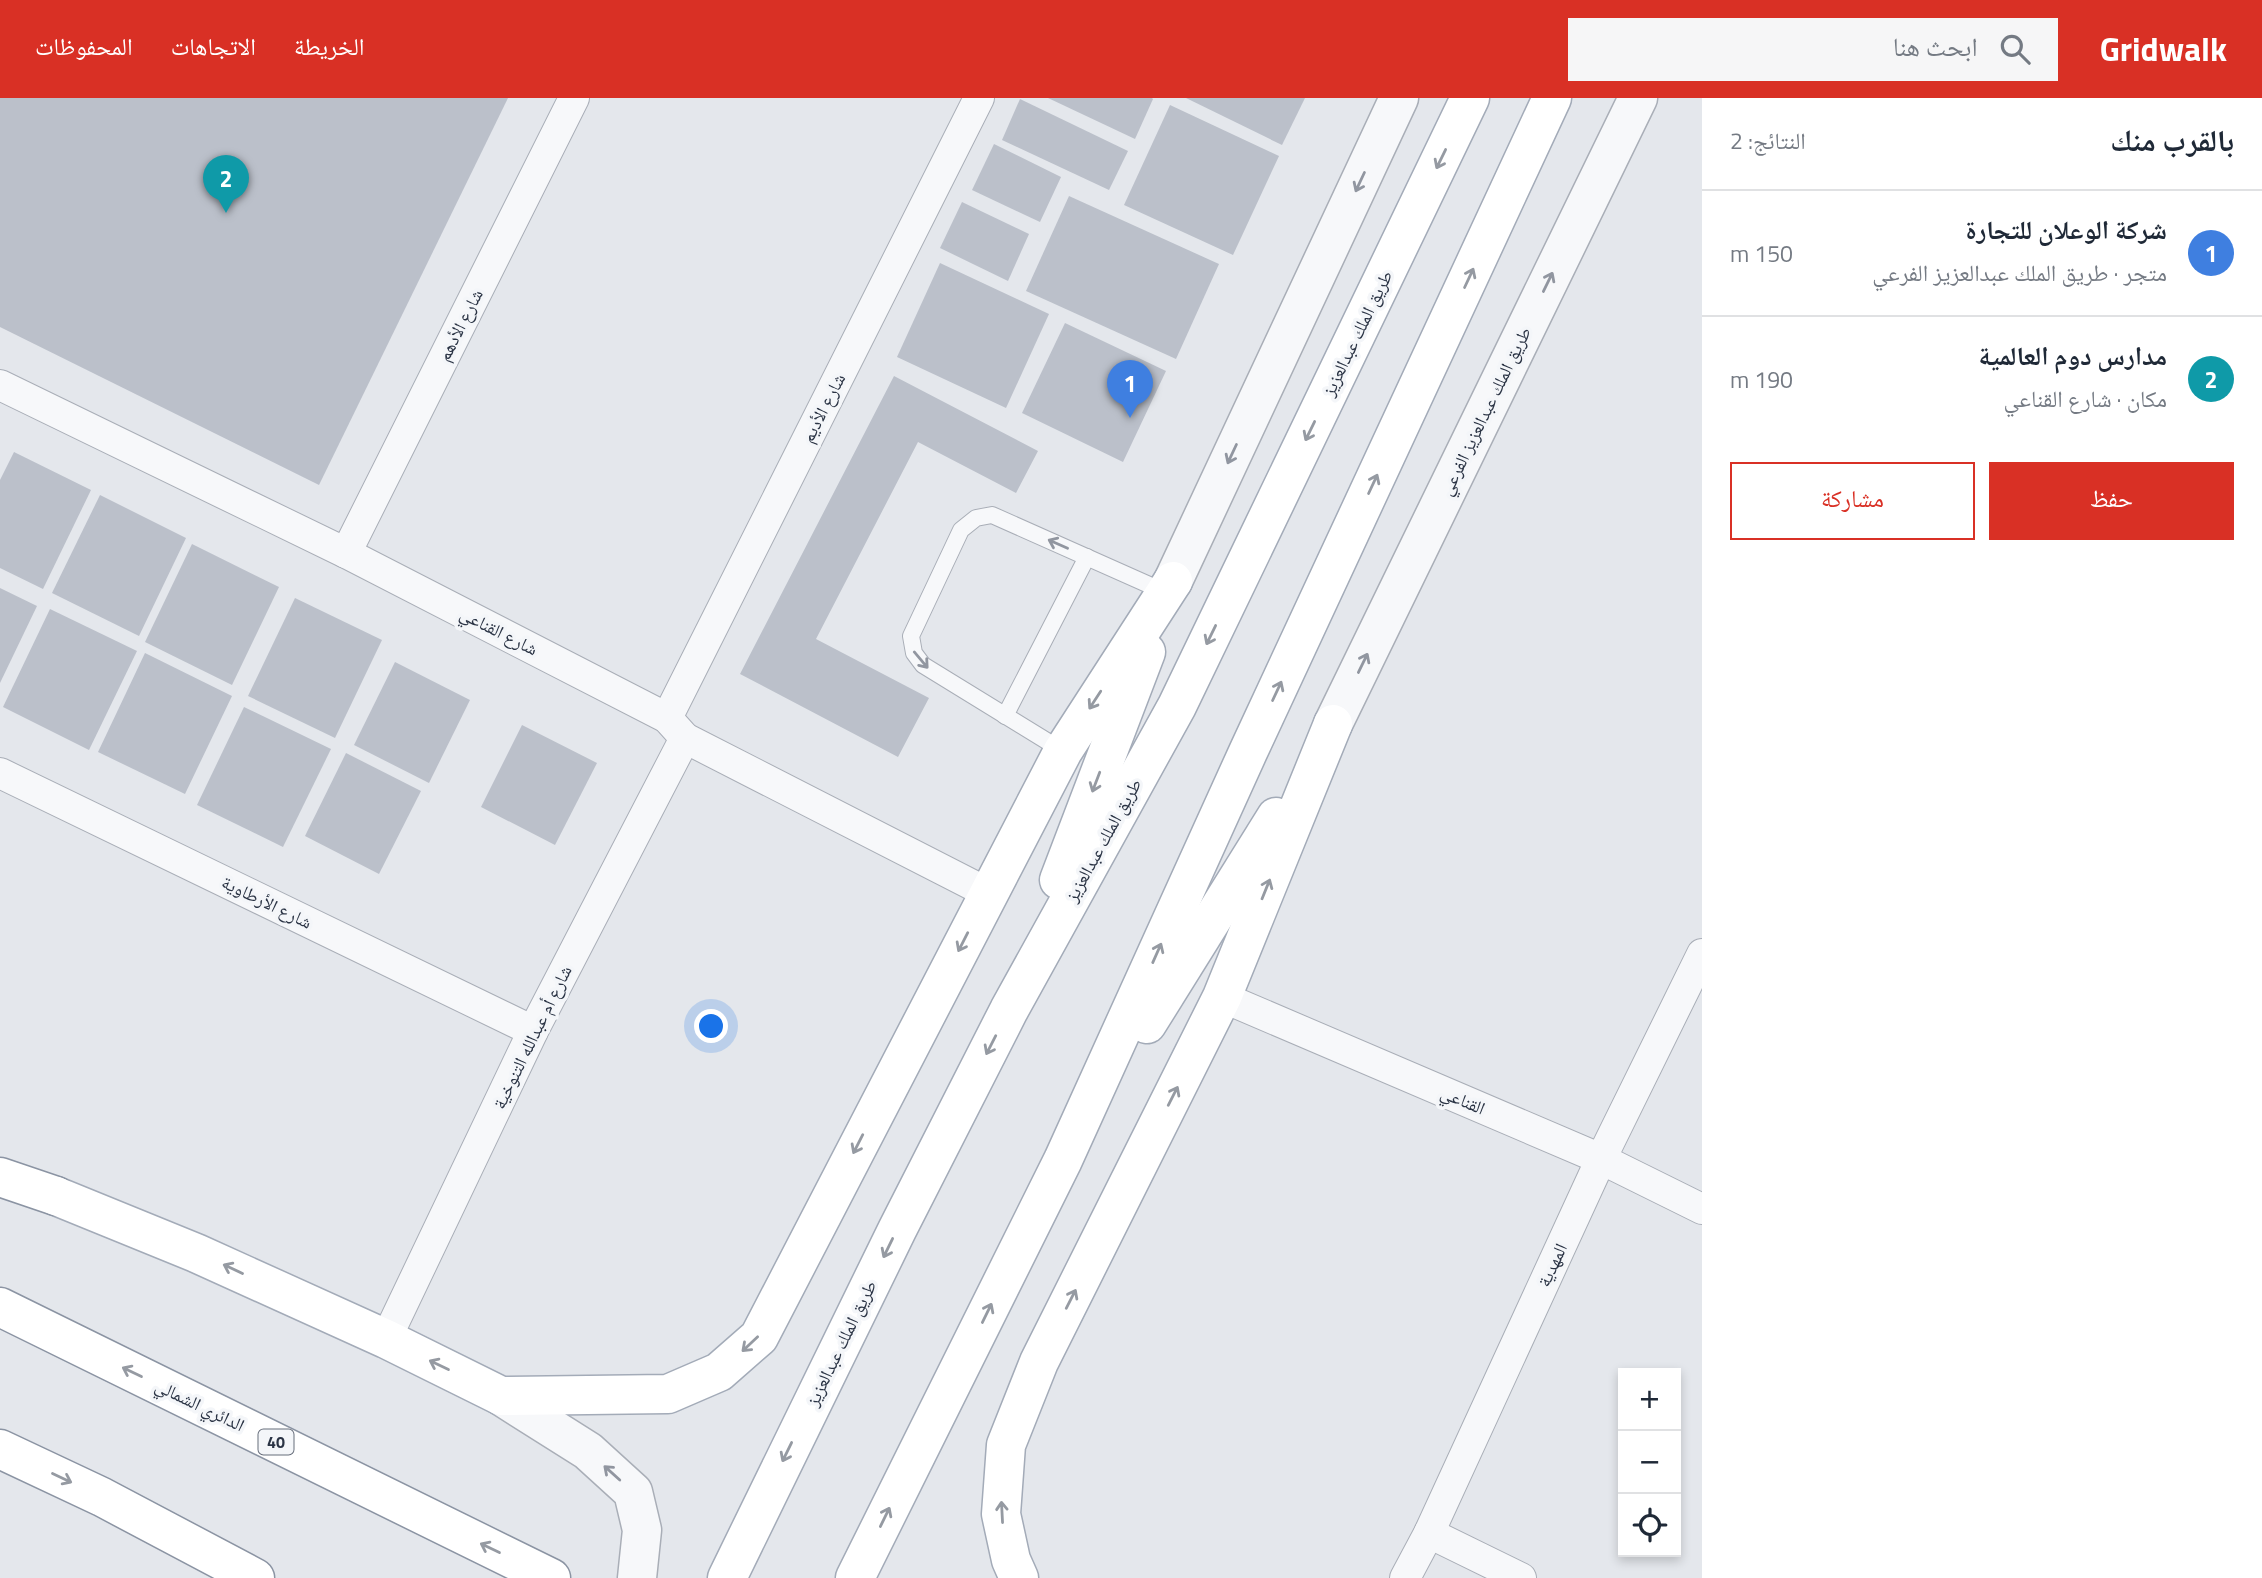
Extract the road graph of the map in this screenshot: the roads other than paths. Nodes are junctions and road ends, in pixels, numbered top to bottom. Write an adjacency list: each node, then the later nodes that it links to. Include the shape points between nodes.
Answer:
1 (574, 98): 8 (street, شارع الأدهم)
2 (979, 98): 13 (street, شارع الأديم)
3 (1399, 98): 10 (street, one-way to 10)
4 (1471, 98): 19 (main road, طريق الملك عبدالعزيز, one-way to 19, via 1177,706)
5 (1552, 98): 22 (main road, one-way to 5)
6 (1638, 98): 12 (street, طريق الملك عبدالعزيز الفرعي, one-way to 6)
7 (0, 385): 8 (street, شارع القناعي)
8 (346, 553): 13 (street, شارع القناعي)
9 (1087, 557): 10 (lane); 11 (lane); 11 (lane, one-way to 11, via 992,515 976,517 961,530 911,636 914,653 923,666)
10 (1169, 587): 14 (main road, one-way to 14); 19 (main road, one-way to 19)
11 (1005, 716): 14 (lane)
12 (1333, 724): 18 (main road, one-way to 12); 22 (main road)
13 (676, 728): 16 (street, شارع القناعي); 20 (street, شارع أم عبدالله التنوخية)
14 (1063, 751): 16 (main road)
15 (0, 773): 20 (street, شارع الأرطاوية)
16 (988, 892): 29 (main road, one-way to 29, via 759,1336 719,1372 668,1394)
17 (1702, 954): 21 (street, المهدية)
18 (1222, 997): 21 (street, القناعي); 37 (main road, one-way to 18, via 1001,1514 1006,1445 1039,1363)
19 (1009, 1010): 35 (main road, طريق الملك عبدالعزيز, one-way to 35)
20 (533, 1031): 28 (street, شارع أم عبدالله التنوخية)
21 (1601, 1159): 26 (street, القناعي); 31 (street, المهدية)
22 (1063, 1160): 36 (main road, one-way to 22)
23 (0, 1168): 25 (street)
24 (0, 1177): 25 (main road)
25 (56, 1196): 28 (main road, one-way to 25, via 196,1252)
26 (1702, 1209)
27 (0, 1307): 33 (main road, الدائري الشمالي / 40, one-way to 27)
28 (386, 1339): 29 (main road, one-way to 28)
29 (500, 1396): 34 (street, one-way to 29, via 642,1531 633,1492 588,1451)
30 (0, 1449): 32 (main road, one-way to 32)
31 (1429, 1533): 38 (street, المهدية); 39 (street)
32 (255, 1578)
33 (551, 1578)
34 (637, 1578)
35 (727, 1578)
36 (855, 1578)
37 (1019, 1578)
38 (1405, 1578)
39 (1521, 1578)

